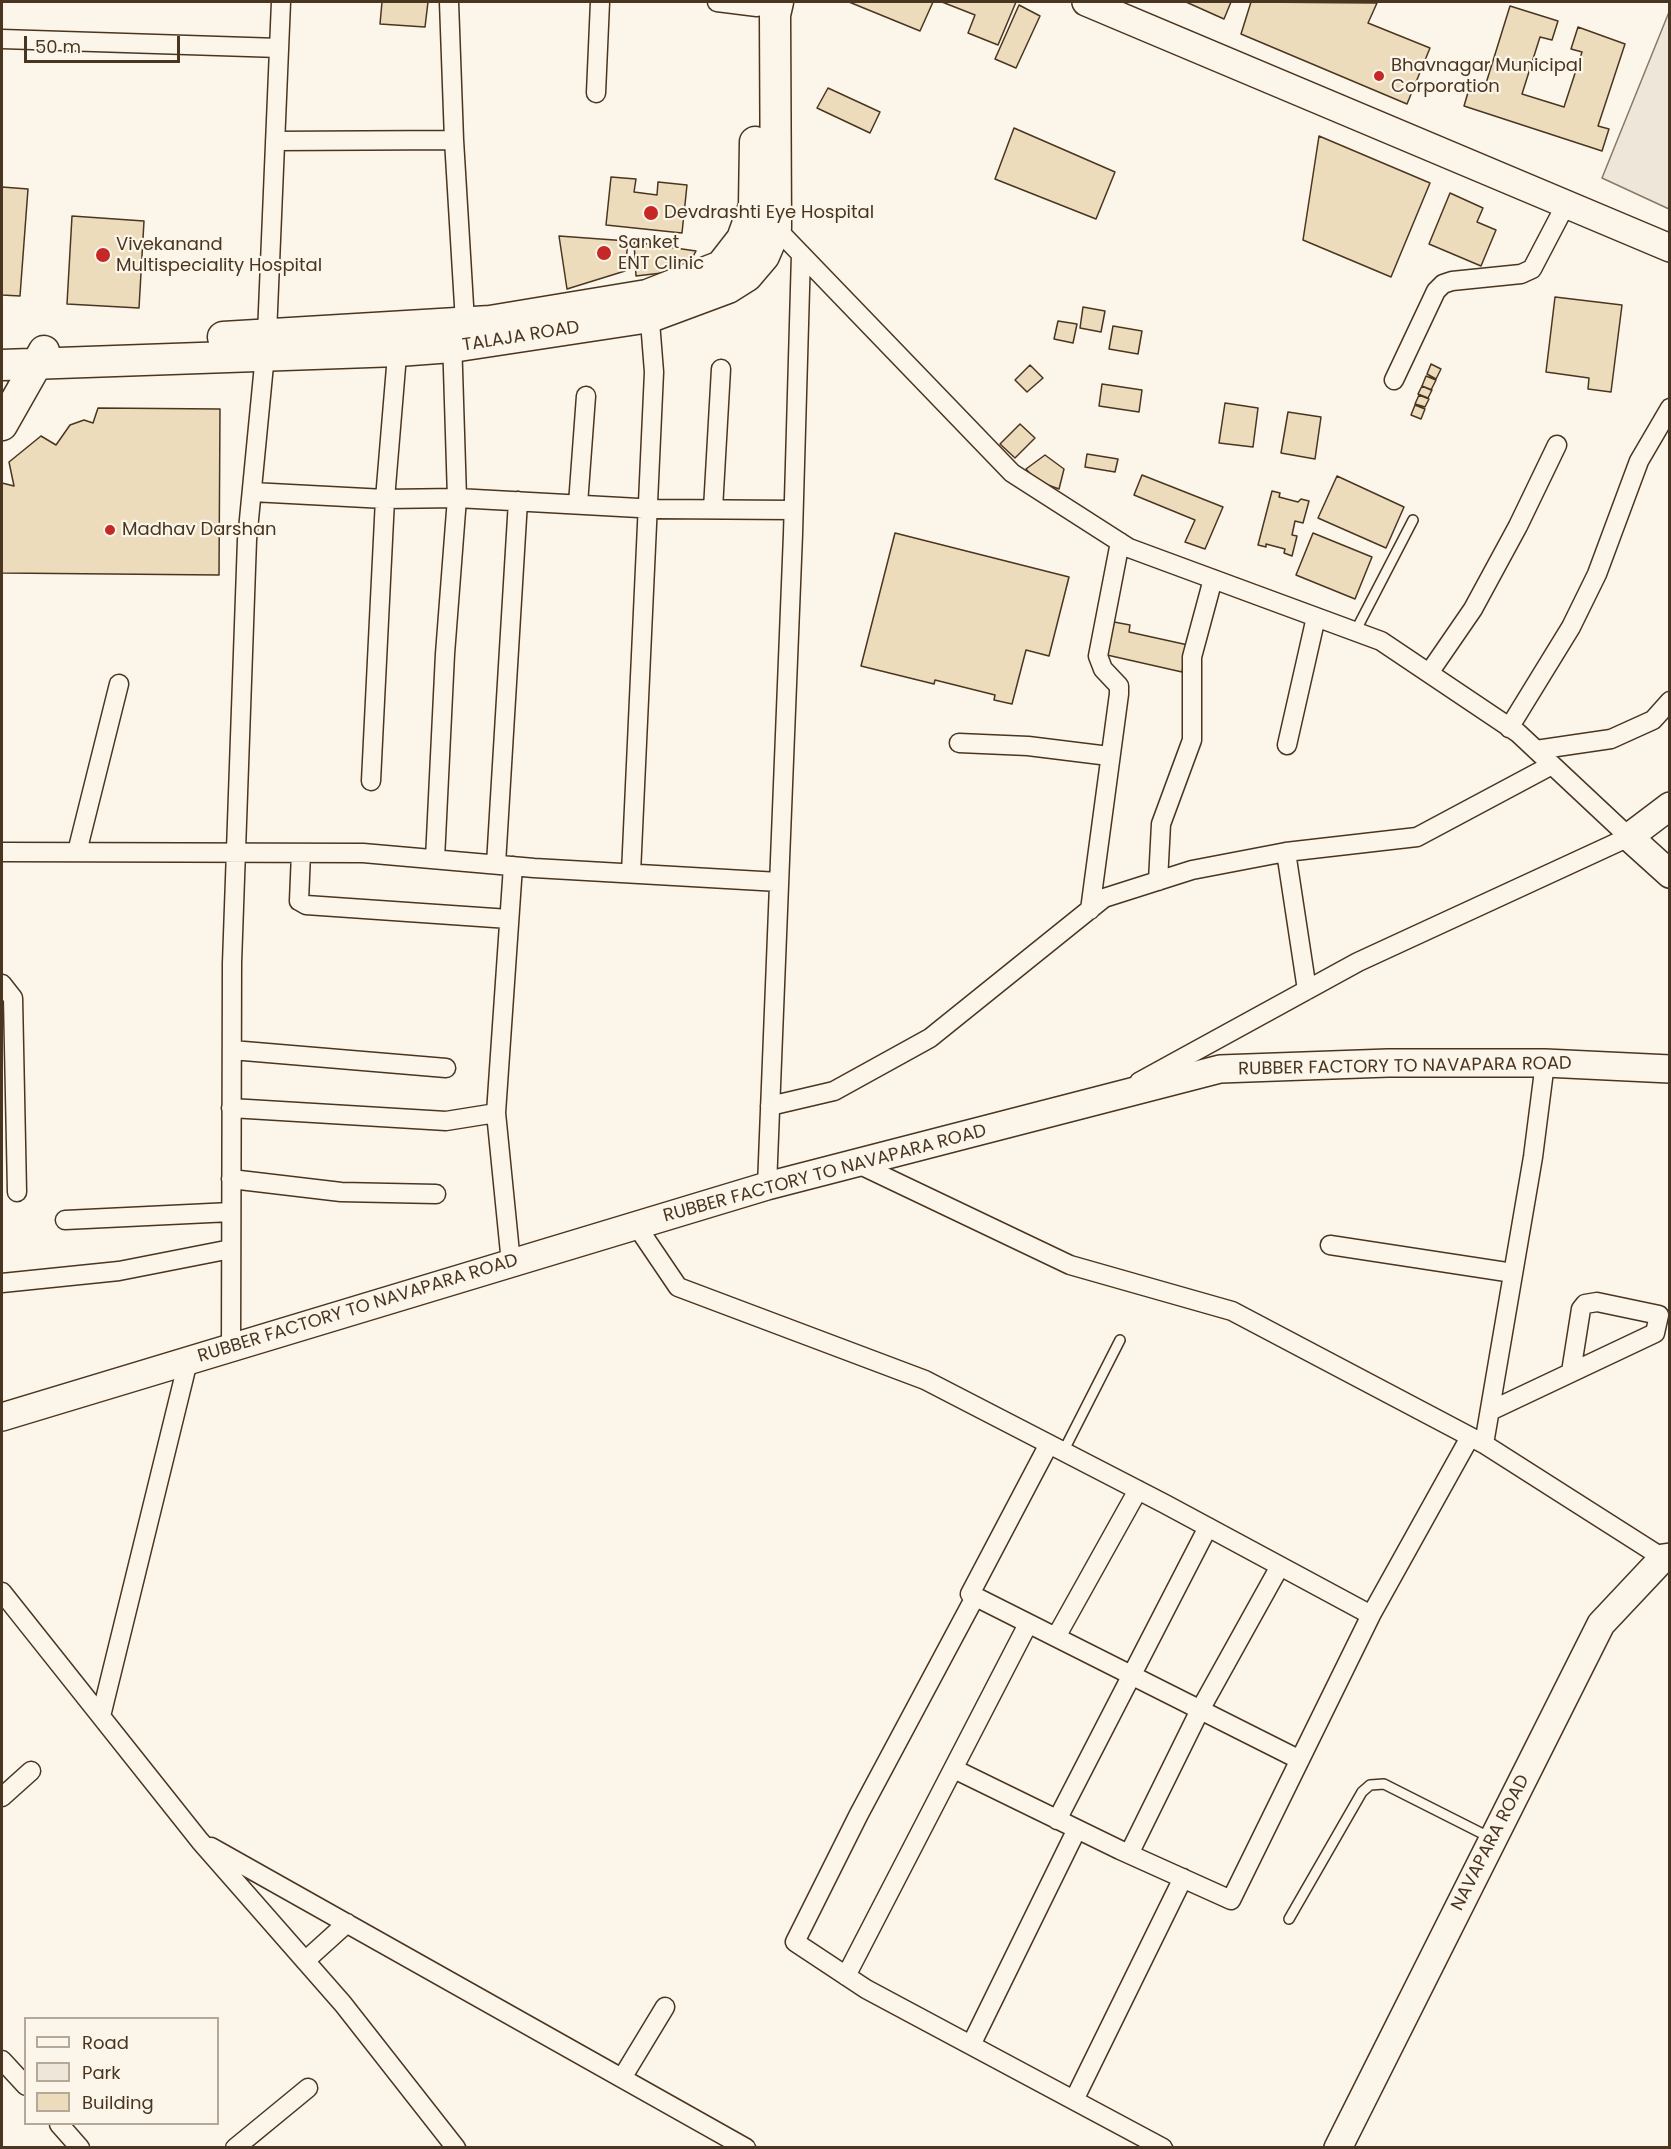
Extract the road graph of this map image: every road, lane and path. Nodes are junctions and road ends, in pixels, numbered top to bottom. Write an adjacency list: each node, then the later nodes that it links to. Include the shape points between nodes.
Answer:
1 (280, 2): 8 (street)
2 (449, 2): 10 (street)
3 (600, 2): 9 (street)
4 (717, 2): 6 (street)
5 (1086, 2): 12 (street)
6 (765, 3): 13 (main road, TALAJA ROAD); 14 (main road, TALAJA ROAD, via 775,15)
7 (2, 39): 8 (street)
8 (279, 48): 11 (street)
9 (596, 93)
10 (454, 140): 11 (street); 19 (street)
11 (275, 141): 21 (street)
12 (1566, 204): 15 (street); 25 (street, via 1532,269 1521,274 1452,281 1436,291)
13 (754, 206): 14 (street); 17 (main road, TALAJA ROAD)
14 (776, 228): 16 (street); 17 (main road, TALAJA ROAD, via 764,256)
15 (1670, 248)
16 (801, 254): 37 (street); 39 (street, via 1012,473)
17 (737, 267): 18 (main road, TALAJA ROAD, via 728,288)
18 (649, 307): 19 (main road, TALAJA ROAD); 35 (street, via 654,372)
19 (456, 331): 20 (main road, TALAJA ROAD); 31 (street)
20 (399, 339): 21 (main road, TALAJA ROAD); 32 (street)
21 (266, 345): 22 (main road, TALAJA ROAD); 30 (street)
22 (42, 356): 23 (main road, TALAJA ROAD); 28 (main road)
23 (3, 359)
24 (721, 369): 36 (street)
25 (1394, 380)
26 (586, 396): 34 (street)
27 (1670, 408): 46 (street, via 1639,461 1597,574 1571,627)
28 (2, 425)
29 (1557, 445): 43 (street, via 1473,609)
30 (252, 492): 32 (street); 58 (street, via 247,540)
31 (457, 498): 32 (street); 33 (street); 60 (street)
32 (385, 499): 52 (street)
33 (518, 501): 34 (street); 61 (street)
34 (578, 504): 35 (street)
35 (646, 508): 36 (street); 62 (street)
36 (713, 509): 37 (street)
37 (793, 510): 65 (street)
38 (1413, 520): 42 (lane)
39 (1120, 542): 40 (street); 50 (street, via 1098,656 1103,669 1119,686)
40 (1213, 579): 41 (street); 64 (street, via 1192,657 1191,740 1161,824)
41 (1316, 617): 42 (street); 48 (street)
42 (1355, 632): 43 (street, via 1381,641)
43 (1429, 674): 46 (street)
44 (118, 684): 56 (street)
45 (1670, 700): 49 (street, via 1653,720 1611,739)
46 (1509, 728): 49 (street)
47 (959, 743): 50 (street)
48 (1287, 745)
49 (1536, 750): 51 (street)
50 (1109, 756): 66 (street)
51 (1550, 766): 54 (street); 57 (street, via 1417,837)
52 (371, 781)
53 (1670, 806): 54 (street)
54 (1629, 837): 63 (street); 69 (street, via 1358,962)
55 (2, 852): 56 (street)
56 (77, 852): 58 (street)
57 (1286, 852): 64 (street, via 1192,870); 69 (street)
58 (237, 853): 59 (street); 70 (street)
59 (301, 853): 60 (street); 67 (street, via 298,901 306,905)
60 (435, 859): 61 (street)
61 (505, 865): 62 (street); 67 (street)
62 (631, 873): 65 (street)
63 (1670, 874)
64 (1158, 881): 66 (street, via 1104,898)
65 (779, 882): 75 (street)
66 (1090, 910): 75 (street, via 930,1038 834,1091)
67 (509, 919): 77 (street)
68 (2, 984): 81 (street, via 13,998)
69 (1307, 990): 74 (street)
70 (232, 1050): 72 (street); 76 (street)
71 (1545, 1063): 73 (street, RUBBER FACTORY TO NAVAPARA ROAD); 74 (street, RUBBER FACTORY TO NAVAPARA ROAD, via 1220,1070); 89 (street)
72 (446, 1068)
73 (1670, 1069)
74 (1111, 1097): 78 (street, RUBBER FACTORY TO NAVAPARA ROAD)
75 (770, 1106): 80 (street)
76 (231, 1108): 77 (street, via 446,1121); 79 (street)
77 (496, 1113): 88 (street)
78 (856, 1163): 80 (street, RUBBER FACTORY TO NAVAPARA ROAD); 97 (street, via 1070,1265 1232,1311)
79 (231, 1179): 82 (street, via 341,1192); 83 (street)
80 (767, 1186): 85 (street, RUBBER FACTORY TO NAVAPARA ROAD)
81 (17, 1192)
82 (436, 1194)
83 (231, 1212): 84 (street); 87 (street)
84 (64, 1220)
85 (636, 1225): 88 (street, RUBBER FACTORY TO NAVAPARA ROAD); 98 (street, via 678,1287 925,1380)
86 (1330, 1245): 89 (street)
87 (231, 1248): 90 (street, via 119,1271); 92 (street)
88 (510, 1263): 92 (street, RUBBER FACTORY TO NAVAPARA ROAD)
89 (1513, 1273): 95 (street)
90 (2, 1283)
91 (1120, 1340): 98 (lane)
92 (231, 1348): 93 (street, RUBBER FACTORY TO NAVAPARA ROAD)
93 (188, 1361): 96 (street, RUBBER FACTORY TO NAVAPARA ROAD); 110 (street)
94 (1571, 1372): 94 (street, via 1581,1308 1585,1304 1597,1302 1659,1315 1655,1333); 95 (street)
95 (1490, 1411): 97 (street)
96 (2, 1417)
97 (1477, 1441): 101 (street); 105 (street)
98 (1056, 1448): 99 (street); 104 (street, via 970,1594)
99 (1138, 1490): 100 (street); 107 (street)
100 (1208, 1527): 102 (street); 108 (street)
101 (1666, 1558): 117 (street, NAVAPARA ROAD, via 1601,1624)
102 (1280, 1566): 105 (street); 109 (street)
103 (2, 1592): 110 (street)
104 (975, 1597): 106 (street); 124 (street, via 795,1942)
105 (1371, 1615): 111 (street)
106 (1028, 1624): 107 (street); 112 (street)
107 (1056, 1637): 108 (street)
108 (1132, 1675): 109 (street); 115 (street)
109 (1200, 1710): 111 (street); 119 (street)
110 (100, 1716): 118 (street)
111 (1300, 1760): 120 (street, via 1232,1900)
112 (954, 1769): 115 (street); 124 (street)
113 (31, 1770): 114 (street)
114 (2, 1797)
115 (1057, 1820): 116 (street)
116 (1077, 1829): 119 (street); 126 (street)
117 (1493, 1839): 121 (lane, via 1384,1784 1370,1785 1362,1792); 138 (street, NAVAPARA ROAD)
118 (200, 1841): 122 (street); 123 (street)
119 (1129, 1854): 120 (street)
120 (1183, 1878): 131 (street)
121 (1289, 1919)
122 (347, 1923): 123 (street); 128 (street)
123 (305, 1961): 135 (street)
124 (846, 1976): 126 (street)
125 (665, 2007): 128 (street)
126 (971, 2045): 131 (street)
127 (2, 2060): 129 (street)
128 (622, 2078): 136 (street)
129 (24, 2084)
130 (308, 2088): 134 (street)
131 (1074, 2100): 137 (street)
132 (60, 2125): 133 (street)
133 (80, 2148)
134 (236, 2148)
135 (456, 2148)
136 (746, 2148)
137 (1163, 2148)
138 (1338, 2148)

